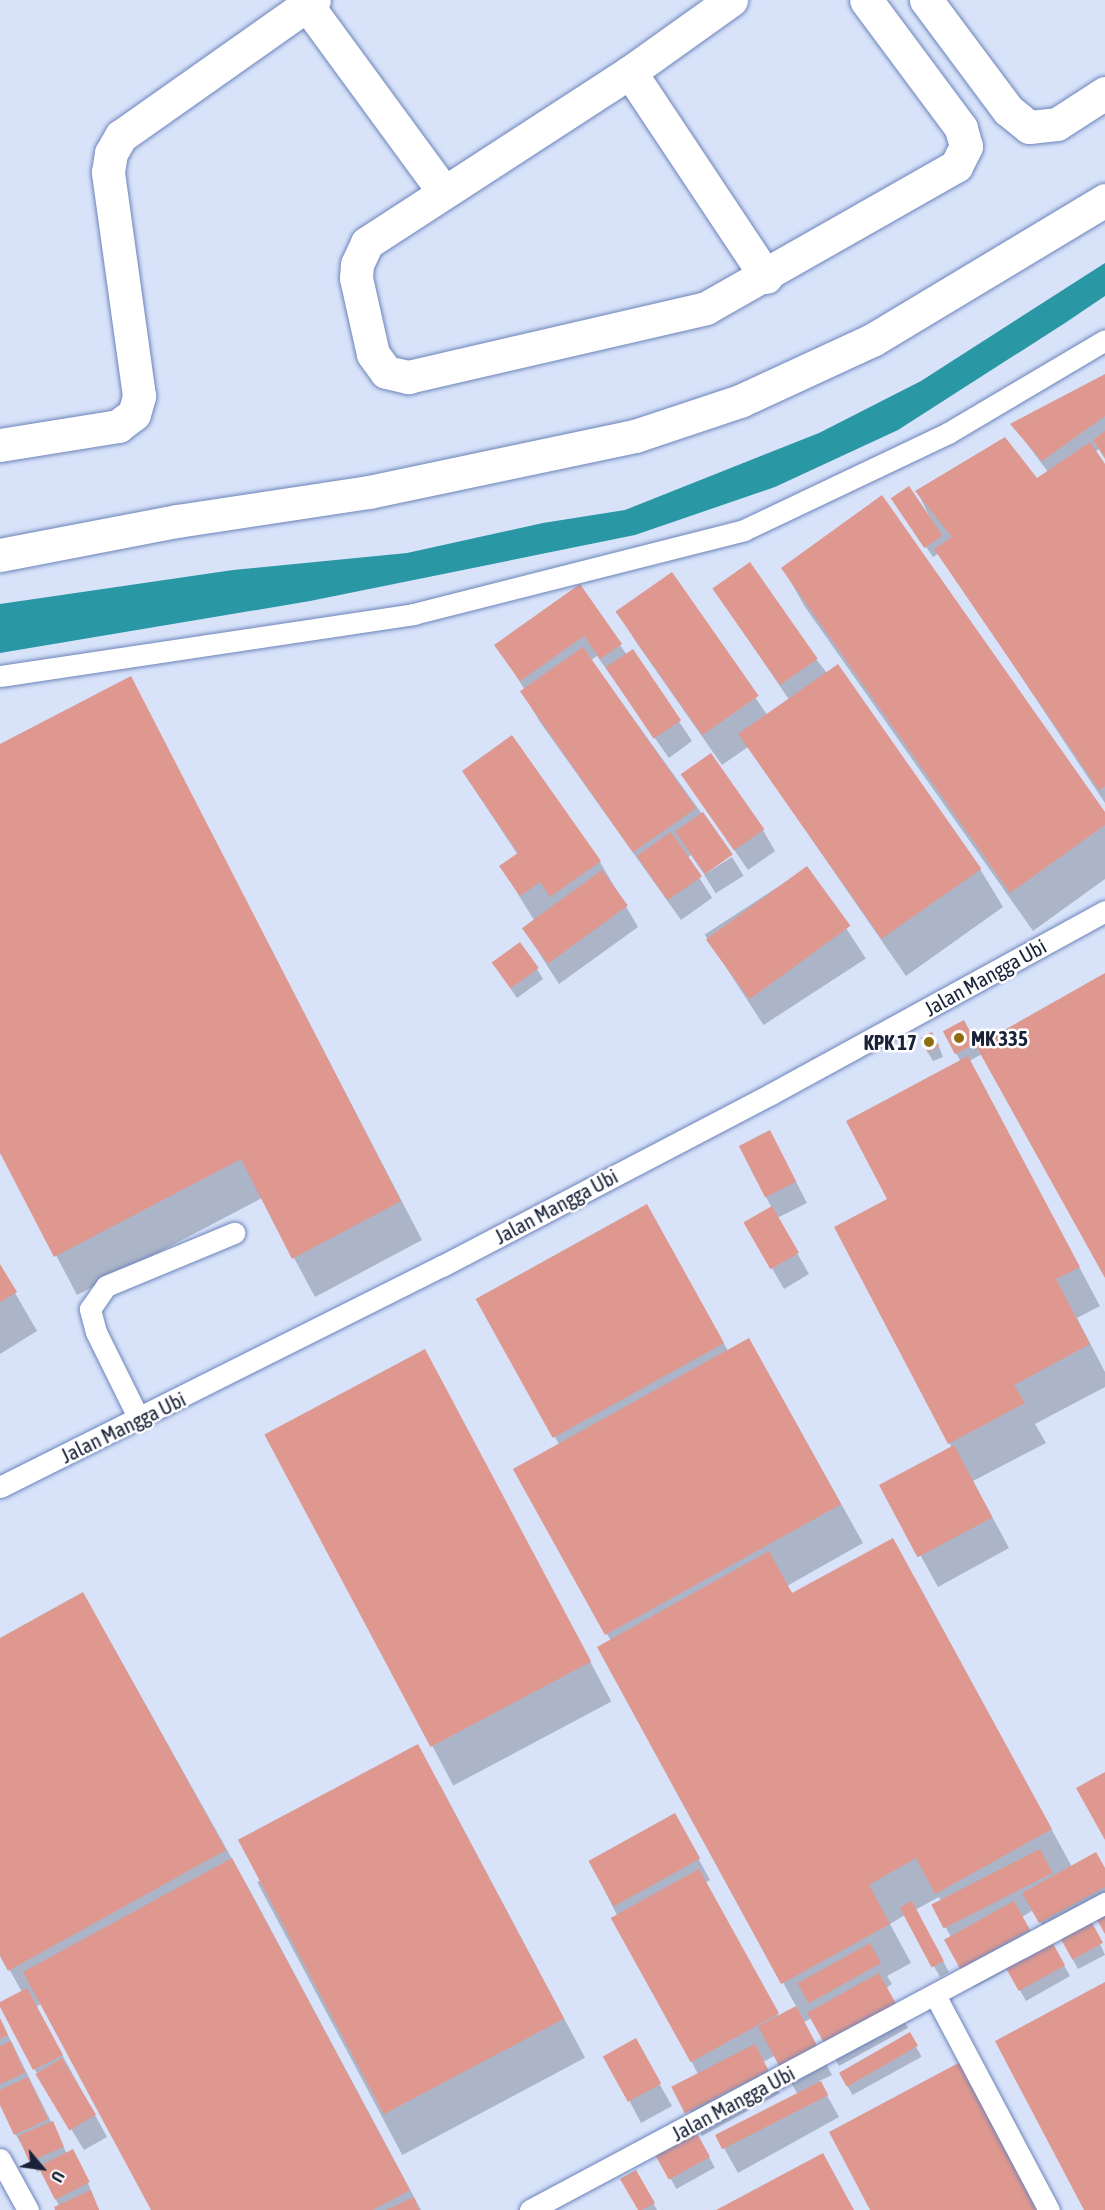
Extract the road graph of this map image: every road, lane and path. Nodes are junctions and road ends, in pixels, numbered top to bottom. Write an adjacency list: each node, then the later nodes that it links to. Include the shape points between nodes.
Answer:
1 (731, 0): 5 (street)
2 (866, 0): 9 (street, via 961,128 966,146 963,156 956,166)
3 (926, 0): 6 (street, via 1008,110 1029,127 1057,124)
4 (311, 2): 7 (street); 11 (street, via 121,136 111,153 108,172 139,396 134,414 118,426)
5 (630, 72): 7 (street); 9 (street)
6 (1105, 93)
7 (444, 192): 9 (street, via 376,235 367,243 357,264 373,354 386,372 397,376 408,377 669,320 706,308)
8 (1105, 200): 12 (street, via 874,339 740,401 635,436 381,489 177,521)
9 (766, 277)
10 (1105, 340): 13 (lane, via 948,433 744,530 413,614)
11 (0, 445)
12 (0, 555)
13 (0, 676)
14 (1105, 911): 16 (lane, Jalan Mangga Ubi, via 760,1099)
15 (234, 1233): 16 (lane, via 106,1286 90,1310 96,1332)
16 (139, 1419): 17 (lane, Jalan Mangga Ubi)
17 (0, 1487)
18 (1105, 1904): 19 (lane, Jalan Mangga Ubi)
19 (935, 1995): 22 (lane, Jalan Mangga Ubi); 23 (lane)
20 (0, 2159): 21 (lane)
21 (28, 2210)
22 (530, 2210)
23 (1050, 2210)

